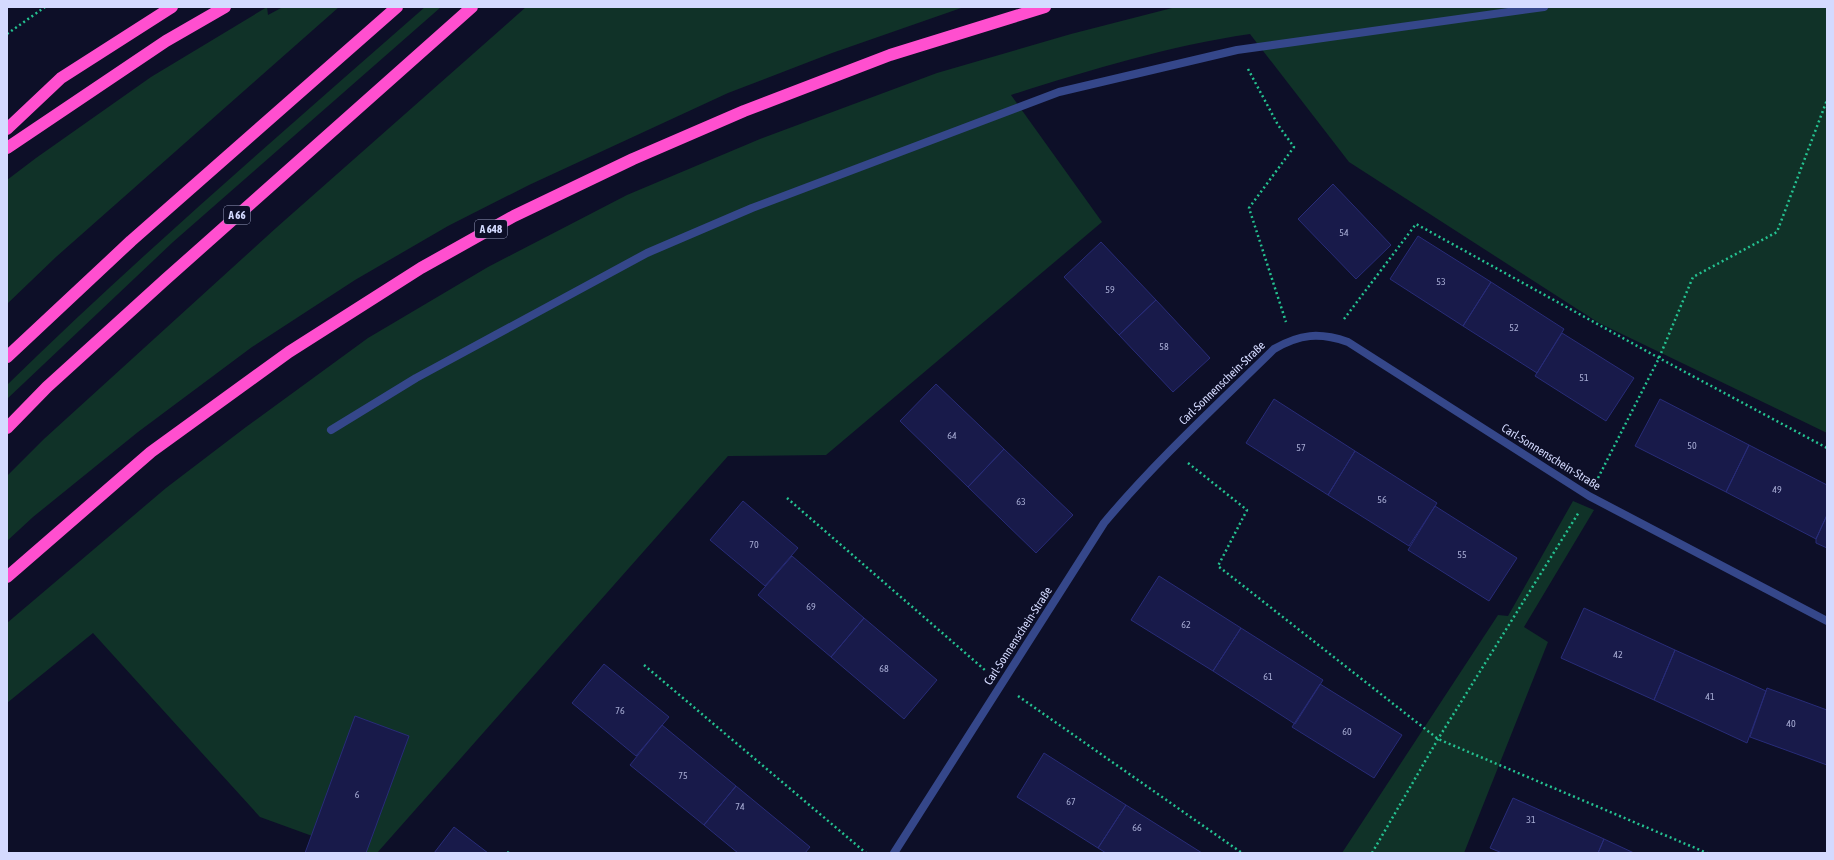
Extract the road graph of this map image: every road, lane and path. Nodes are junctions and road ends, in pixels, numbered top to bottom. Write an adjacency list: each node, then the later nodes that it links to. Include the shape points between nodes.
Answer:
1 (45, 7): 8 (path)
2 (172, 7): 11 (highway, via 61,78)
3 (225, 7): 12 (highway, via 166,41)
4 (397, 7): 15 (highway, via 131,240)
5 (472, 7): 17 (highway, A 66, via 154,290 47,387)
6 (1045, 7): 23 (highway, A 648, via 890,55 744,111 633,159 514,216 421,268 289,352 152,452)
7 (1544, 7): 9 (street)
8 (7, 34)
9 (1237, 50): 14 (path, via 1278,126 1294,147 1249,208); 18 (street, via 1059,92 752,208 647,253 416,378)
10 (1827, 100): 16 (path, via 1777,232 1693,277)
11 (7, 129)
12 (7, 148)
13 (1331, 336): 14 (street, Carl-Sonnenschein-Straße, via 1312,335); 16 (path, via 1416,224); 21 (street, Carl-Sonnenschein-Straße, via 1348,342)
14 (1292, 339): 20 (street, Carl-Sonnenschein-Straße, via 1274,349)
15 (7, 357)
16 (1659, 358): 19 (path); 21 (path)
17 (7, 428)
18 (331, 430)
19 (1827, 448)
20 (1172, 450): 26 (street, Carl-Sonnenschein-Straße, via 1104,523); 27 (path, via 1247,510 1218,566)
21 (1589, 496): 24 (street, Carl-Sonnenschein-Straße); 27 (path)
22 (787, 498): 26 (path)
23 (7, 576)
24 (1827, 621)
25 (644, 665): 28 (path)
26 (1001, 684): 29 (street, Carl-Sonnenschein-Straße); 30 (path)
27 (1438, 739): 31 (path); 32 (path)
28 (866, 853)
29 (894, 853)
30 (1242, 853)
31 (1372, 853)
32 (1707, 853)

